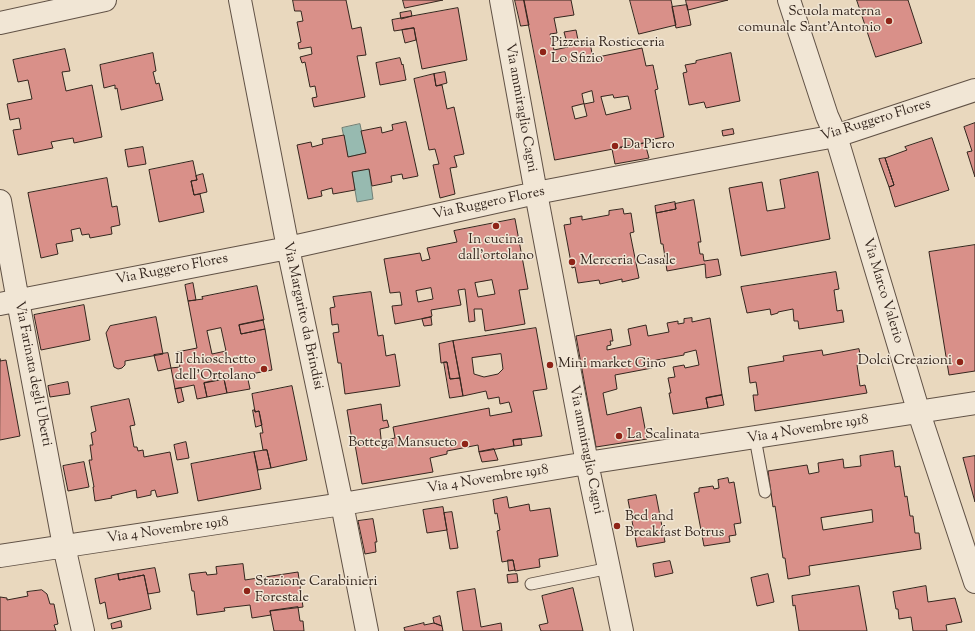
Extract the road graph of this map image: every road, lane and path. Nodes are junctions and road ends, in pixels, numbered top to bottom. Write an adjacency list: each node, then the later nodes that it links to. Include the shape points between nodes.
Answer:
1 (105, 0): 5 (street)
2 (240, 0): 10 (street, Via Margarito da Brindisi)
3 (501, 0): 8 (street, Via ammiraglio Cagni)
4 (789, 0): 7 (street, Via Marco Valerio)
5 (0, 23)
6 (975, 90): 7 (street, Via Ruggero Flores)
7 (836, 136): 8 (street, Via Ruggero Flores); 13 (street, Via Marco Valerio)
8 (536, 193): 10 (street, Via Ruggero Flores); 15 (street, Via ammiraglio Cagni)
9 (0, 201): 11 (street, Via Farinata degli Uberti)
10 (288, 248): 11 (street, Via Ruggero Flores); 17 (street, Via Margarito da Brindisi)
11 (9, 303): 18 (street, Via Farinata degli Uberti)
12 (975, 403): 13 (street, Via 4 Novembre 1918)
13 (919, 412): 14 (street, Via 4 Novembre 1918); 21 (street, Via Marco Valerio)
14 (755, 438): 15 (street, Via 4 Novembre 1918); 16 (lane)
15 (587, 463): 17 (street, Via 4 Novembre 1918); 20 (street, Via ammiraglio Cagni)
16 (765, 492)
17 (342, 504): 18 (street, Via 4 Novembre 1918); 24 (street, Via Margarito da Brindisi)
18 (64, 546): 19 (street, Via 4 Novembre 1918); 23 (street)
19 (0, 556)
20 (610, 568): 22 (lane); 25 (street, Via ammiraglio Cagni)
21 (975, 582)
22 (531, 584)
23 (83, 631)
24 (367, 631)
25 (622, 631)

